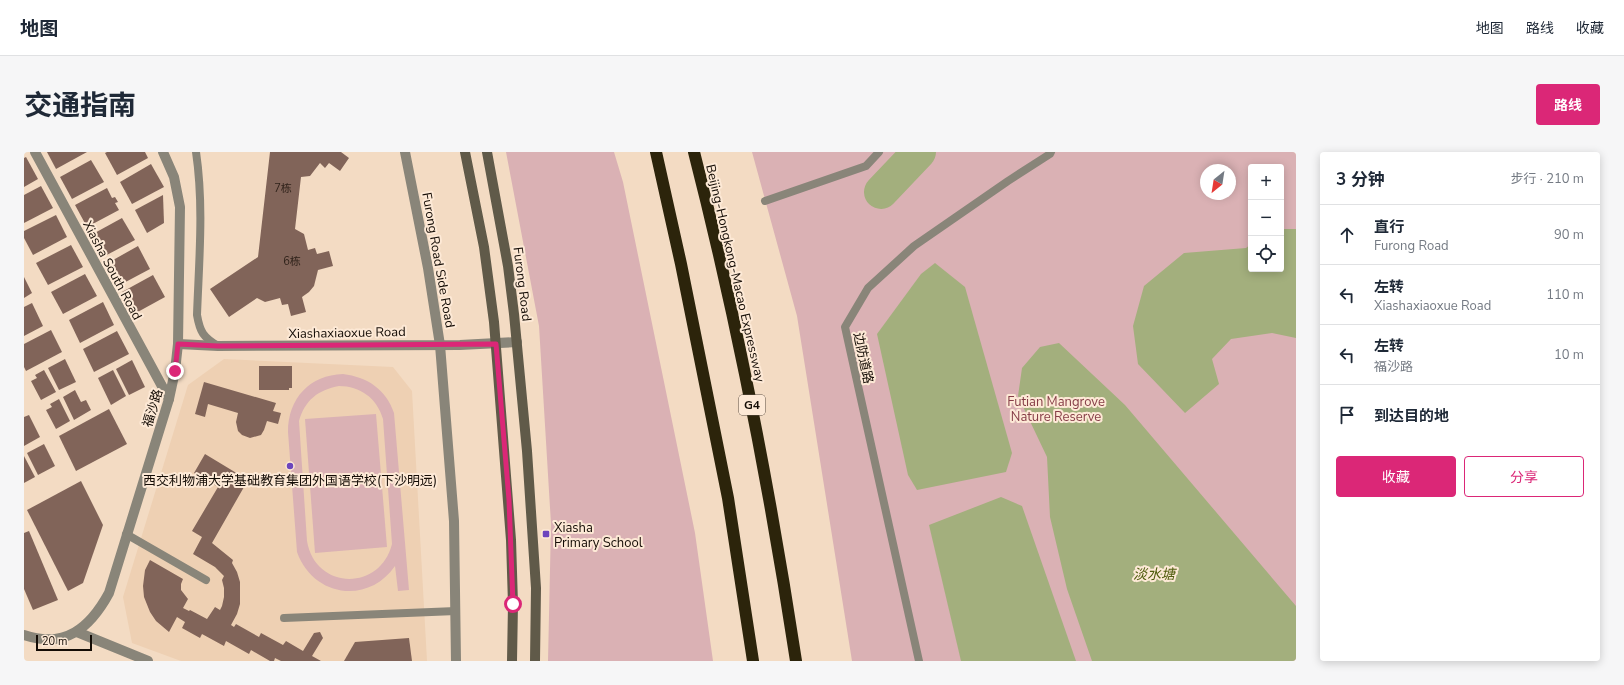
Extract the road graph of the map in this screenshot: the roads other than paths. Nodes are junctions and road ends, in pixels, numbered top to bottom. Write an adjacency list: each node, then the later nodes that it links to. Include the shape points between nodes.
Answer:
1 (35, 152): 17 (street, Xiasha South Road)
2 (163, 152): 13 (street, 福沙路, via 174,177 180,207)
3 (196, 152): 16 (lane, via 201,201 197,315 199,328 206,338)
4 (406, 152): 15 (street, Furong Road Side Road)
5 (466, 152): 14 (main road, via 486,262)
6 (487, 152): 12 (main road, Furong Road, via 506,250)
7 (656, 152): 28 (highway, via 728,498)
8 (694, 152): 29 (highway, Beijing-Hongkong-Macao Expressway / G4, via 717,240 748,386 772,506)
9 (879, 152): 11 (lane, via 866,166)
10 (1051, 152): 30 (lane, 边防道路, via 914,246 868,288 845,327)
11 (765, 201)
12 (517, 342): 14 (street, Xiashaxiaoxue Road); 27 (main road, Furong Road, via 535,554)
13 (178, 344): 16 (street, Xiashaxiaoxue Road); 17 (street, 福沙路)
14 (496, 344): 15 (street, Xiashaxiaoxue Road); 26 (main road, via 511,532)
15 (440, 345): 16 (street, Xiashaxiaoxue Road); 20 (street, Furong Road Side Road, via 454,521)
16 (218, 346)
17 (169, 399): 18 (street, 福沙路)
18 (126, 534): 19 (lane); 22 (street, 福沙路, via 109,593 95,616)
19 (206, 580)
20 (456, 611): 21 (lane); 25 (street, Furong Road Side Road)
21 (284, 618)
22 (77, 632): 23 (street, via 61,638); 24 (street)
23 (26, 638)
24 (148, 661)
25 (456, 661)
26 (512, 661)
27 (535, 661)
28 (753, 661)
29 (796, 661)
30 (918, 661)

